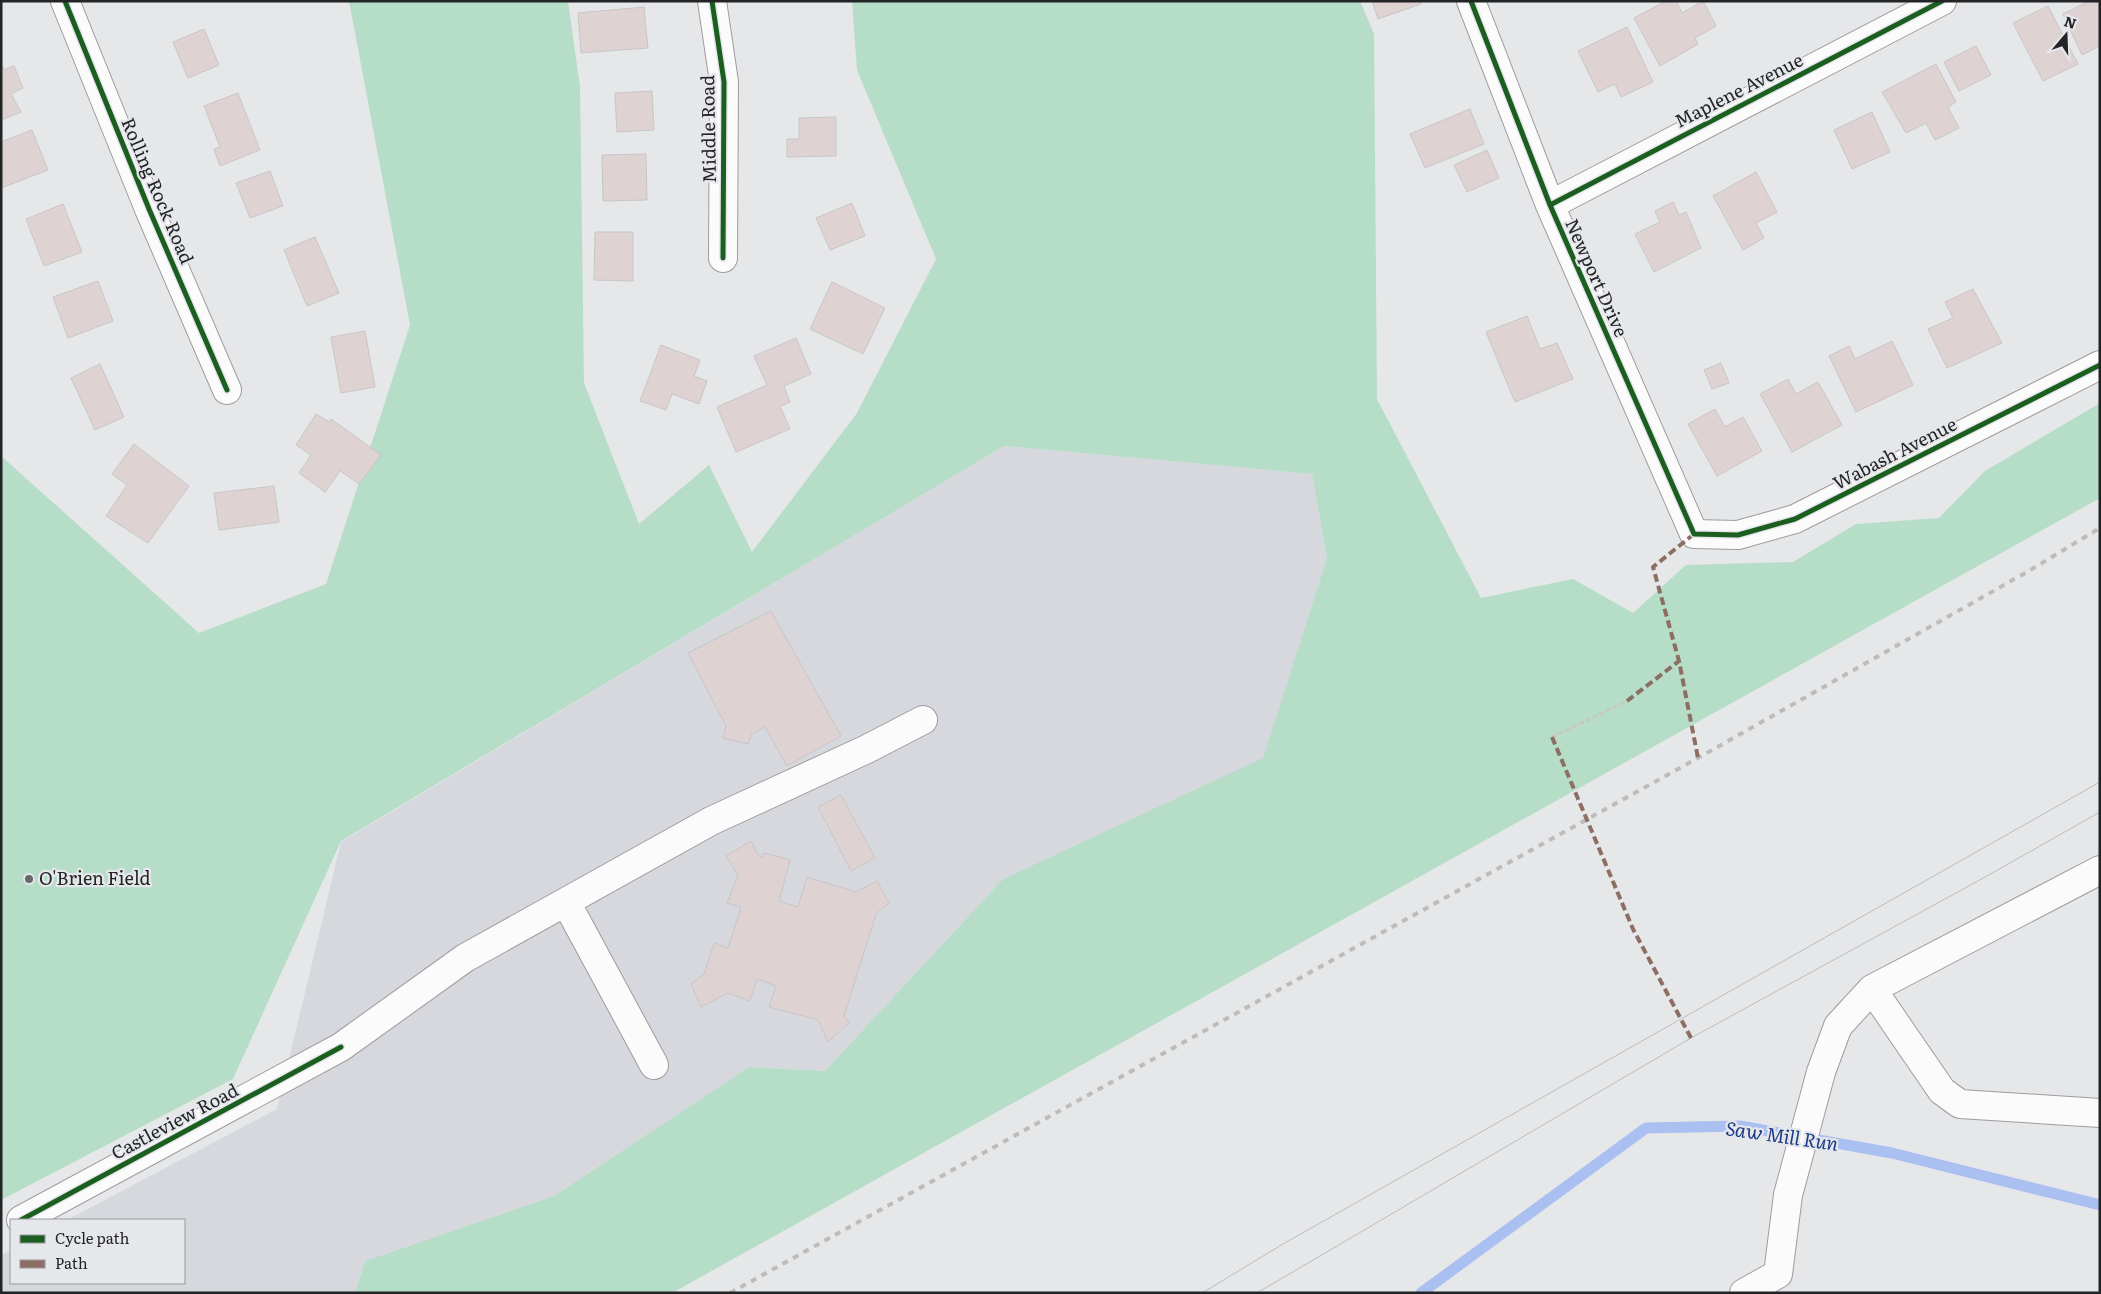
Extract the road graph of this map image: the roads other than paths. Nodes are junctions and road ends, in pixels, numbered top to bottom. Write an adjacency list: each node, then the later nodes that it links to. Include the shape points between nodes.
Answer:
1 (64, 1): 8 (street, Rolling Rock Road)
2 (712, 1): 6 (street, Middle Road, via 724,82)
3 (1471, 1): 5 (street, Newport Drive)
4 (1942, 1): 5 (street, Maplene Avenue)
5 (1550, 205): 9 (street, Newport Drive)
6 (723, 258)
7 (2100, 365): 9 (street, Wabash Avenue, via 1795,520 1738,536)
8 (227, 390)
9 (1694, 534)
10 (923, 720): 12 (street, Castleview Road, via 711,821)
11 (2100, 870): 13 (street)
12 (566, 902): 14 (street); 16 (street, Castleview Road, via 465,958 341,1048)
13 (1872, 989): 15 (street, via 1942,1091 1960,1104); 17 (street, via 1838,1026 1821,1072 1788,1194 1778,1274)
14 (654, 1064)
15 (2100, 1113)
16 (23, 1219)
17 (1744, 1293)

